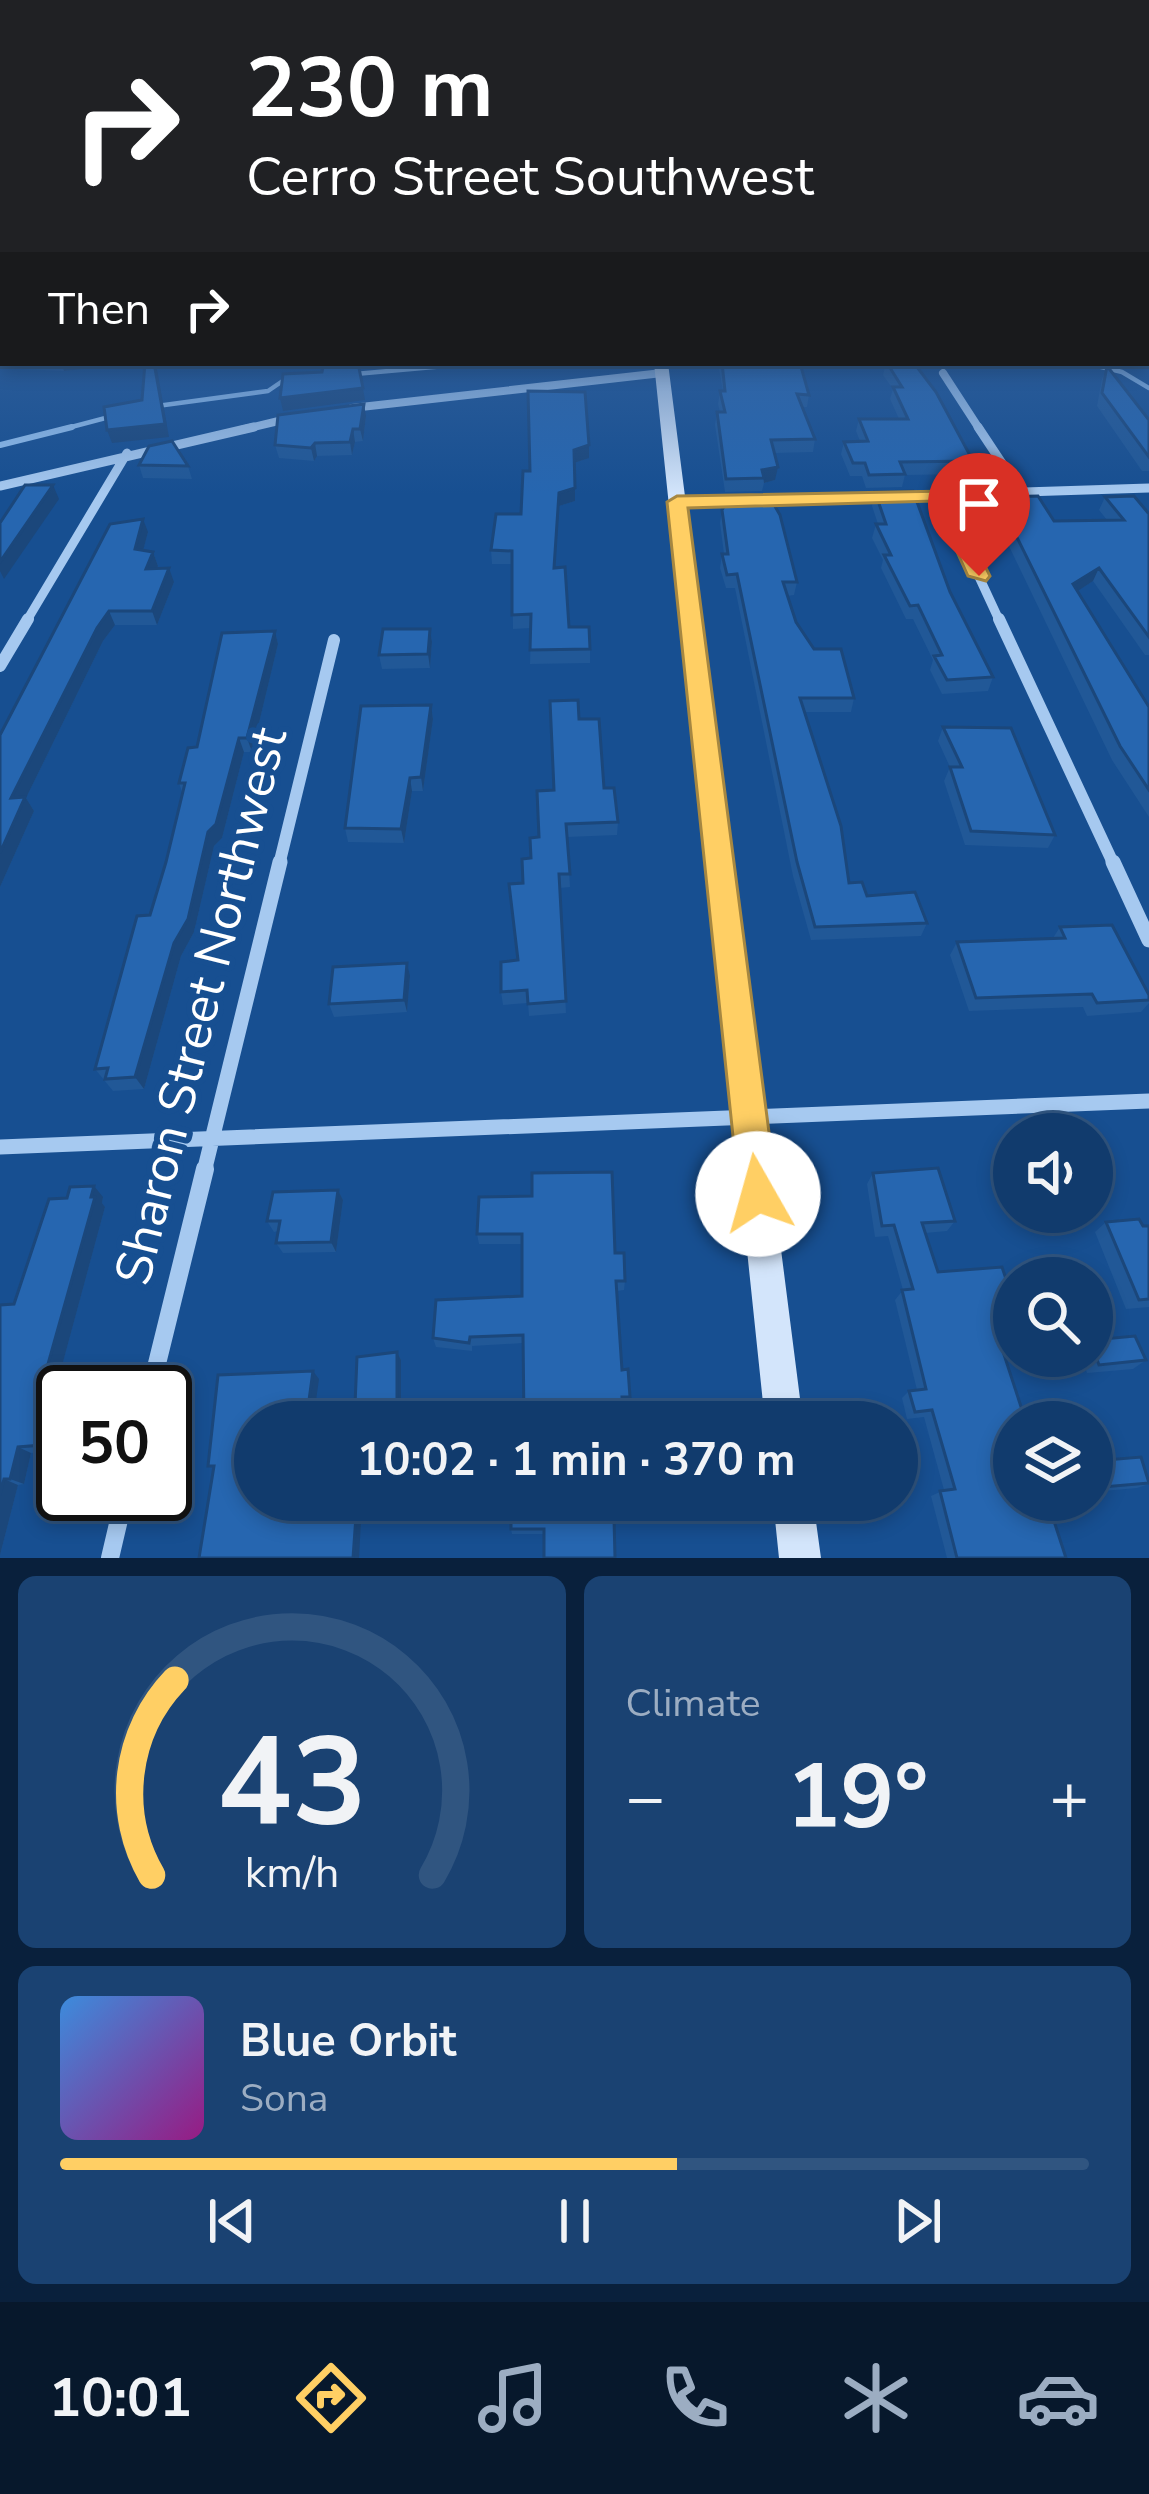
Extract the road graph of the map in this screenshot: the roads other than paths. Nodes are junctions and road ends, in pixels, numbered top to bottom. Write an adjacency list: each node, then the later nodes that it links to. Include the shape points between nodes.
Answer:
1 (661, 368): 3 (street); 10 (main road)
2 (943, 373): 8 (street)
3 (334, 411)
4 (313, 414): 5 (street)
5 (127, 453): 6 (street); 12 (street)
6 (0, 486)
7 (1149, 488): 8 (street)
8 (1021, 492): 9 (street)
9 (941, 495): 10 (street); 13 (street)
10 (677, 502): 15 (main road)
11 (334, 640): 16 (street, Sharon Street Northwest)
12 (0, 666)
13 (1149, 940)
14 (1149, 1101): 15 (street)
15 (748, 1113): 16 (street); 19 (main road)
16 (211, 1138): 17 (street); 18 (street, Sharon Street Northwest)
17 (0, 1147)
18 (156, 1365)
19 (782, 1401)
20 (119, 1521): 22 (street)
21 (796, 1521): 23 (main road)
22 (110, 1558)
23 (800, 1558)

